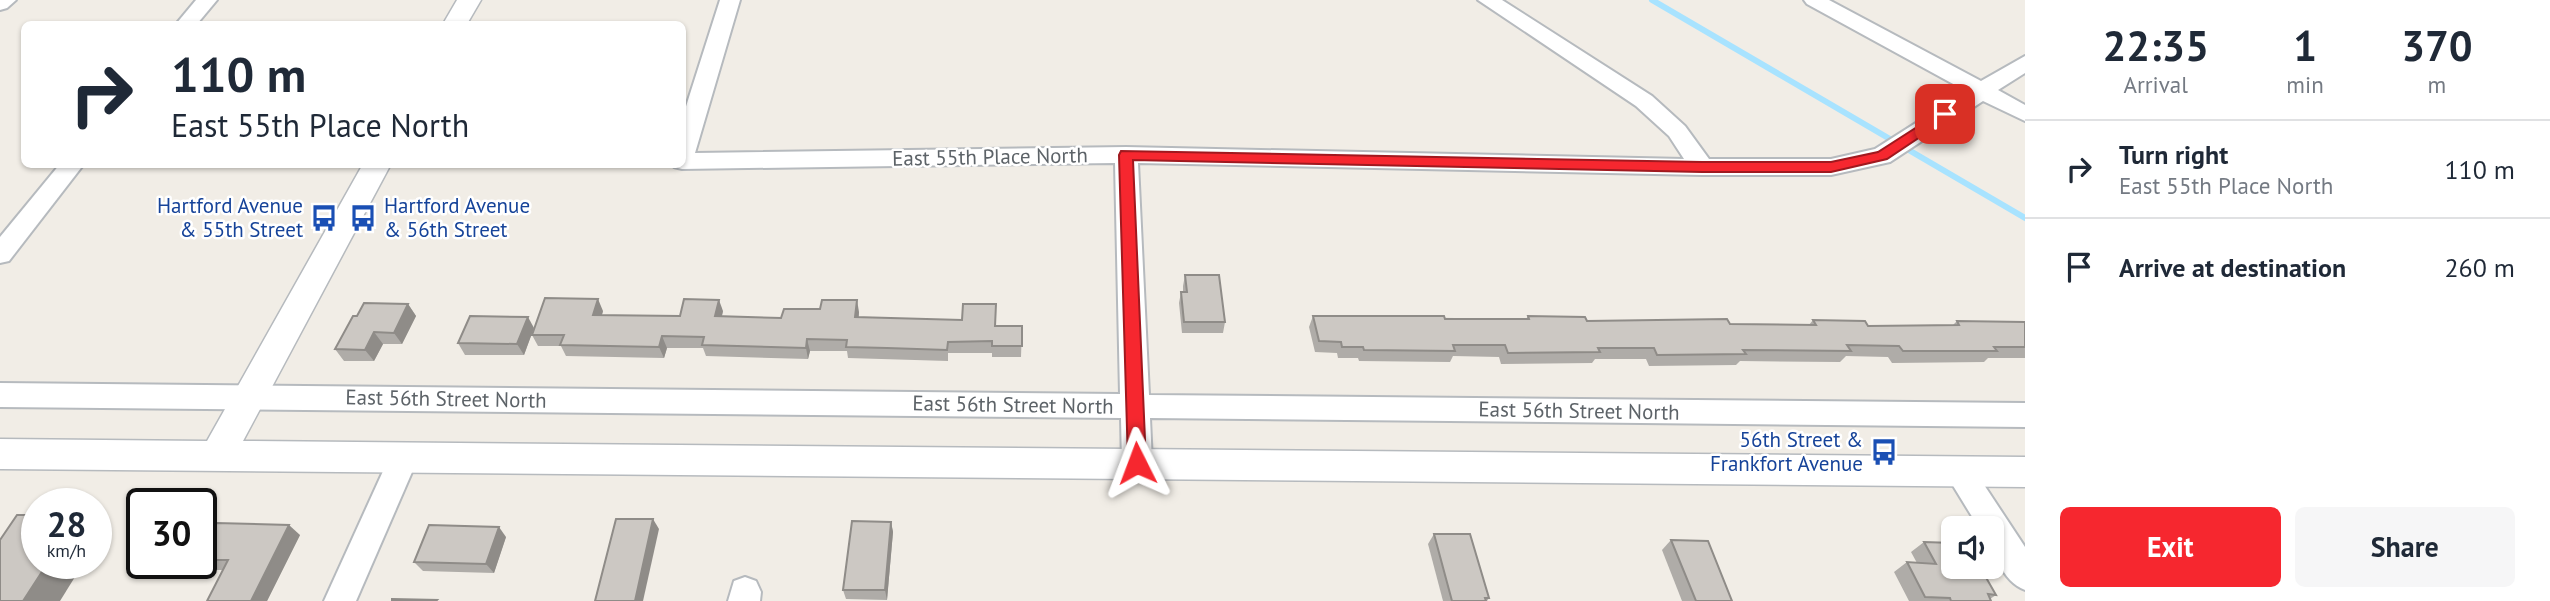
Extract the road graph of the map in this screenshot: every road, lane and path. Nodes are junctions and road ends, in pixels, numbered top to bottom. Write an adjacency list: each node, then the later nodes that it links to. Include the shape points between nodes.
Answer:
1 (6, 0): 7 (street)
2 (207, 0): 8 (street)
3 (469, 0): 9 (street)
4 (730, 0): 13 (street)
5 (1488, 0): 16 (street, via 1644,100 1677,131)
6 (1814, 0): 11 (street)
7 (0, 4)
8 (189, 21)
9 (457, 21)
10 (2025, 63): 11 (street, East 55th Place North)
11 (1981, 90): 12 (street); 16 (street, East 55th Place North, via 1882,156 1831,167)
12 (2025, 114)
13 (686, 147)
14 (1126, 155): 15 (street, East 55th Place North); 16 (street, East 55th Place North); 22 (street)
15 (686, 160)
16 (1702, 167)
17 (70, 168): 19 (street)
18 (375, 168): 21 (street)
19 (0, 254)
20 (0, 395): 21 (street, East 56th Street North)
21 (247, 397): 22 (street, East 56th Street North); 25 (street)
22 (1134, 406): 23 (street, East 56th Street North); 27 (street)
23 (2025, 415)
24 (0, 454): 25 (street)
25 (217, 455): 26 (street)
26 (404, 456): 27 (street); 31 (street)
27 (1137, 463): 28 (street)
28 (1959, 471): 29 (street); 30 (street)
29 (2025, 472)
30 (2025, 575)
31 (341, 601)

